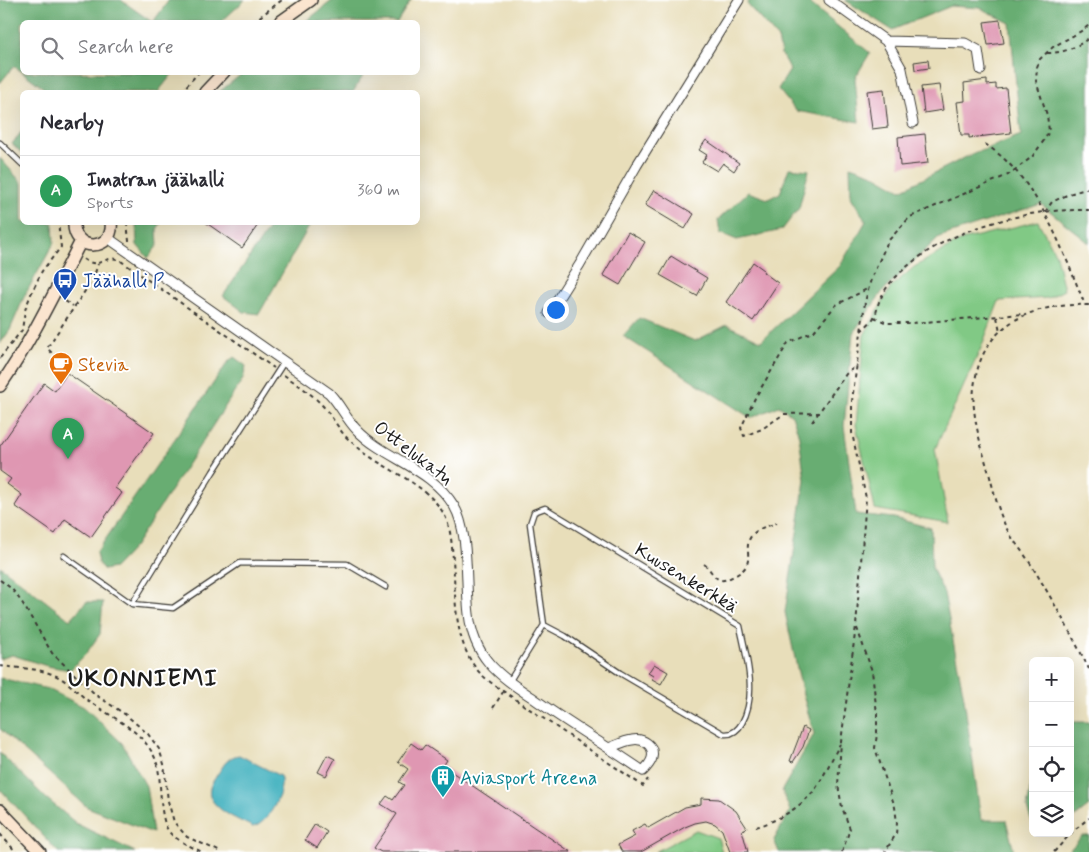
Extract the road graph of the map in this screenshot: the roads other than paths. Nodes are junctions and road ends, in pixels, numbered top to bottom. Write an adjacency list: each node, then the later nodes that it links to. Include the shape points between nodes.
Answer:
1 (311, 0): 4 (street)
2 (739, 0): 16 (street)
3 (829, 0): 5 (street)
4 (283, 20)
5 (886, 41): 6 (street, via 965,43 978,50); 9 (street, via 902,69)
6 (981, 70)
7 (221, 75): 8 (street)
8 (207, 90)
9 (913, 123)
10 (0, 143): 11 (lane)
11 (20, 162)
12 (74, 225): 15 (street)
13 (111, 225): 14 (street)
14 (108, 238): 15 (street, via 95,245); 17 (street, Ottelukatu)
15 (81, 241): 18 (street, via 43,317)
16 (549, 313)
17 (284, 362): 21 (lane); 23 (street, Ottelukatu, via 329,393 356,429 419,471 442,490 455,507 462,527 474,638 489,663)
18 (0, 386)
19 (64, 556): 21 (lane)
20 (386, 587): 21 (lane, via 347,564 240,563 173,608)
21 (132, 604)
22 (544, 625): 22 (lane, Kuusenkerkkä, via 530,524 534,512 545,508 740,626 748,668 748,712 739,729 730,735 724,734 620,674); 23 (lane)
23 (509, 682): 24 (street, Ottelukatu)
24 (609, 748): 24 (street, Ottelukatu, via 643,771 652,758 648,743 638,739)
25 (0, 810): 26 (street)
26 (40, 852)

